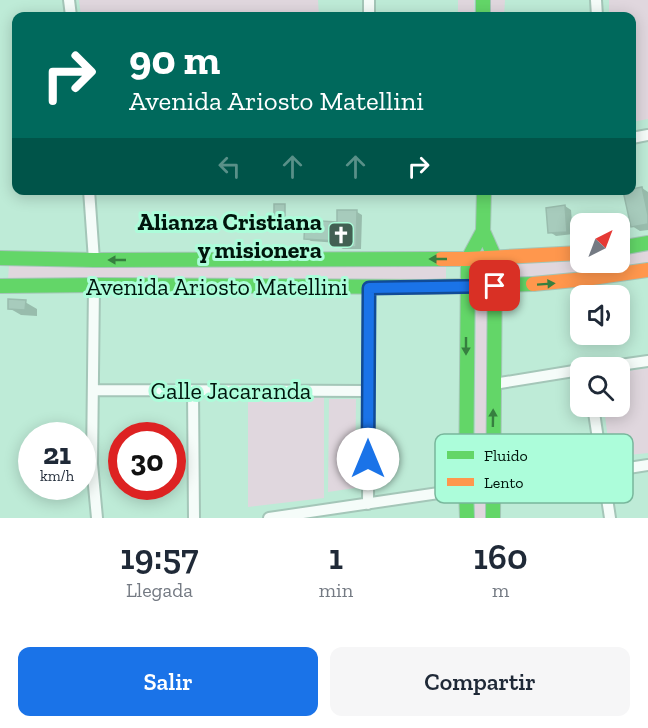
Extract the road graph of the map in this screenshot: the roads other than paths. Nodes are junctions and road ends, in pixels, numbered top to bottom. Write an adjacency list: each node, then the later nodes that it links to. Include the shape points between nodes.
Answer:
1 (89, 195): 10 (street)
2 (484, 195): 3 (main road)
3 (483, 231): 8 (main road); 9 (main road)
4 (648, 243): 5 (main road)
5 (630, 246)
6 (570, 254): 8 (main road, Avenida Ariosto Matellini)
7 (0, 258): 10 (main road, Avenida Ariosto Matellini)
8 (495, 258): 9 (main road, Avenida Ariosto Matellini); 14 (main road)
9 (468, 259): 10 (main road, Avenida Ariosto Matellini, one-way to 10); 15 (main road)
10 (94, 260)
11 (648, 270): 14 (main road, Avenida Ariosto Matellini, one-way to 11, via 583,281)
12 (94, 285): 13 (main road, Avenida Ariosto Matellini); 16 (main road, Avenida Ariosto Matellini); 21 (street)
13 (0, 286)
14 (495, 286): 15 (main road, Avenida Ariosto Matellini); 20 (main road)
15 (467, 287): 16 (main road, Avenida Ariosto Matellini); 25 (main road, one-way to 25)
16 (369, 288): 23 (street)
17 (648, 360): 18 (street)
18 (630, 363)
19 (570, 372): 20 (street)
20 (494, 384): 26 (main road, one-way to 20)
21 (93, 390): 22 (street, Calle Jacaranda); 35 (street, via 92,464)
22 (193, 391): 23 (street, Calle Jacaranda); 36 (street)
23 (368, 391): 34 (street)
24 (595, 417): 27 (street)
25 (466, 434)
26 (494, 434)
27 (597, 434)
28 (648, 465): 29 (street)
29 (633, 467)
30 (435, 494): 34 (street)
31 (466, 503): 38 (main road)
32 (493, 503): 39 (main road, one-way to 32)
33 (608, 503): 40 (street)
34 (368, 504): 37 (street)
35 (97, 518)
36 (194, 518)
37 (270, 518)
38 (467, 518)
39 (493, 518)
40 (610, 518)

